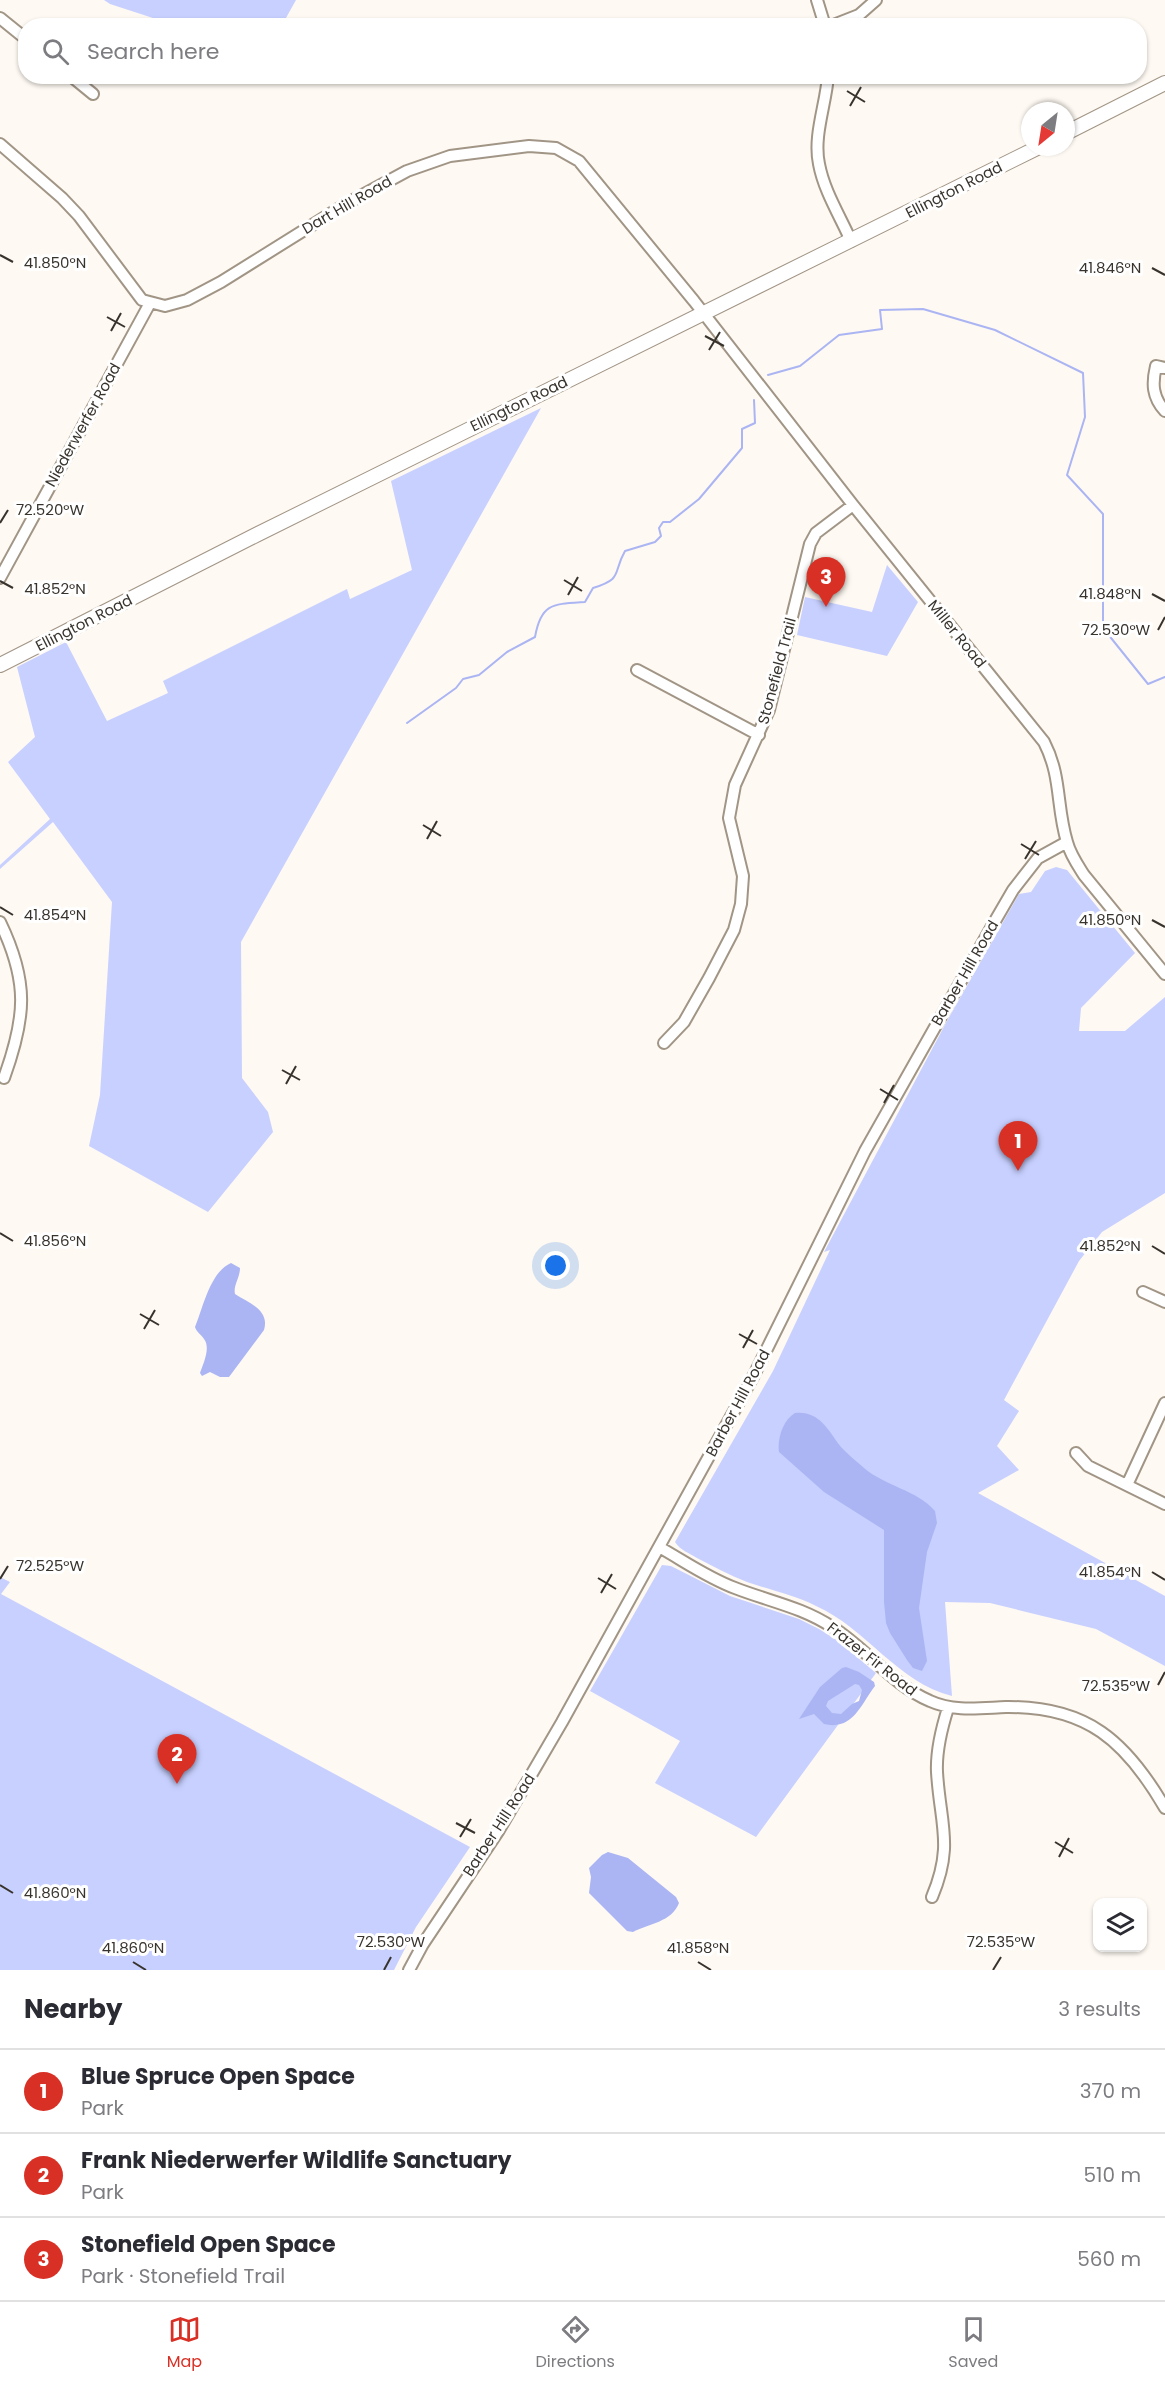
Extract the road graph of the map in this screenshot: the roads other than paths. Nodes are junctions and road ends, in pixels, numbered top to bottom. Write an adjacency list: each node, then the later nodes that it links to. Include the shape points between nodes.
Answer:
1 (817, 0): 4 (street)
2 (876, 0): 5 (street)
3 (0, 18): 6 (street)
4 (823, 18)
5 (851, 18)
6 (18, 33)
7 (1165, 83): 11 (main road)
8 (81, 84): 10 (street)
9 (827, 84): 14 (street, via 818,162)
10 (93, 94)
11 (1075, 128)
12 (0, 144): 15 (street, via 68,204 142,300)
13 (1021, 156): 14 (main road, Ellington Road)
14 (851, 241): 16 (main road, Ellington Road)
15 (150, 303): 16 (street, Dart Hill Road, via 165,306 204,291 407,171 450,156 529,146 556,148 579,161); 20 (street, Niederwerfer Road)
16 (703, 314): 19 (street, Miller Road); 21 (main road, Ellington Road)
17 (1165, 368): 18 (street, via 1156,366 1153,386)
18 (1165, 411)
19 (853, 505): 23 (street, Stonefield Trail, via 816,533 810,544 769,710); 24 (street, Miller Road, via 1044,742 1058,779)
20 (0, 578)
21 (0, 665)
22 (637, 670): 23 (street)
23 (759, 735): 29 (street, Stonefield Trail, via 735,785 729,818 742,876 741,904 734,930 684,1022)
24 (1066, 842): 27 (street, Miller Road, via 1084,875); 37 (street, Barber Hill Road, via 1038,858 995,921 865,1151 754,1375)
25 (0, 921): 30 (street, via 22,992 17,1041)
26 (1165, 953): 27 (street)
27 (1157, 962): 28 (street, Miller Road)
28 (1165, 974)
29 (663, 1043)
30 (4, 1078)
31 (1143, 1292): 32 (street)
32 (1165, 1302)
33 (1165, 1403): 35 (street)
34 (1076, 1453): 35 (street, via 1088,1466)
35 (1127, 1485): 36 (street)
36 (1165, 1504)
37 (659, 1546): 38 (street, Frazer Fir Road, via 722,1582 822,1620 914,1692); 41 (street, Barber Hill Road, via 511,1810)
38 (948, 1707): 39 (street, Frazer Fir Road, via 1031,1707 1080,1719 1119,1746 1146,1777); 40 (street, via 938,1764 945,1850)
39 (1165, 1808)
40 (932, 1897)
41 (410, 1970)

